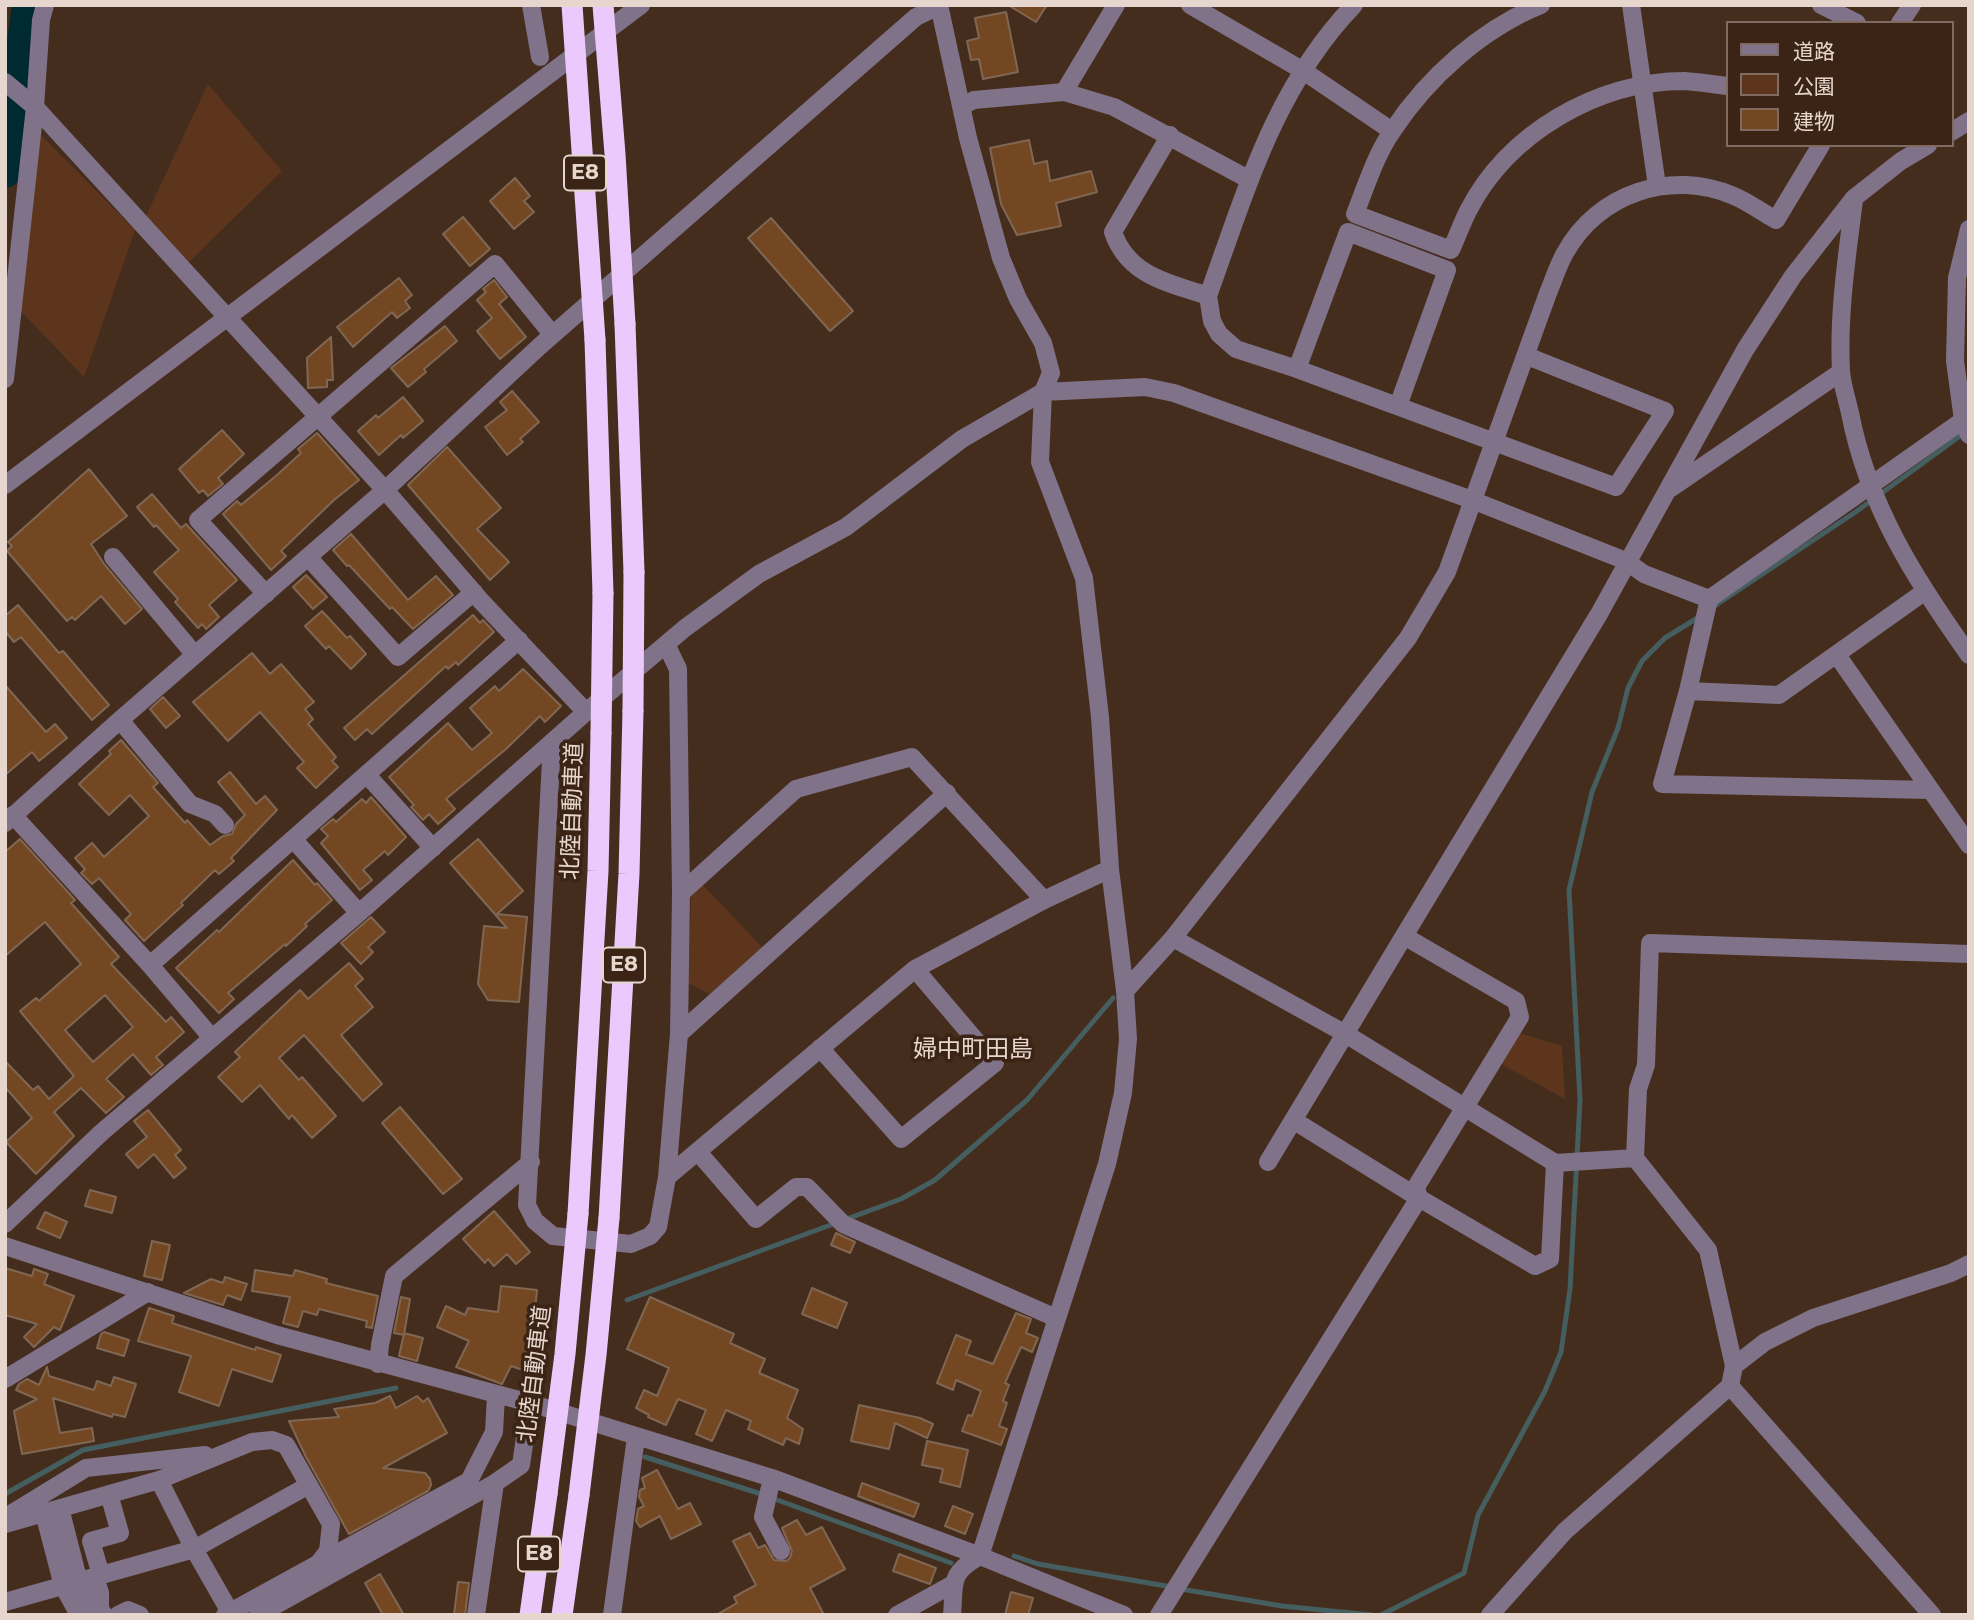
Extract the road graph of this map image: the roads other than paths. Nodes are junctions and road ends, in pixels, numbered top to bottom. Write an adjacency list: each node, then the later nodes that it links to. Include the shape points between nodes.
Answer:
1 (45, 5): 23 (street)
2 (531, 5): 16 (street)
3 (572, 5): 134 (highway, 北陸自動車道 / E8, bridge, via 595,340 603,593 598,871 578,1214 565,1354)
4 (603, 5): 135 (highway, E8, bridge, via 625,324 634,572 629,873 609,1218)
5 (640, 5): 35 (street)
6 (1116, 5): 21 (street)
7 (1190, 5): 17 (street)
8 (1354, 5): 17 (street)
9 (1541, 5): 26 (street, via 1458,57 1422,92)
10 (1631, 5): 19 (street)
11 (1821, 5): 14 (street)
12 (1912, 5): 15 (street)
13 (939, 6): 22 (street); 36 (street, via 916,18)
14 (1853, 21)
15 (1901, 21)
16 (540, 57)
17 (1302, 70): 26 (street); 30 (street, via 1271,126)
18 (5, 82): 23 (street)
19 (1643, 84): 20 (street, via 1685,81); 26 (street, via 1578,105 1538,130 1508,156 1484,188 1451,250 1355,214); 31 (street)
20 (1726, 86)
21 (1063, 92): 22 (street, via 974,100); 27 (street, via 1114,107)
22 (962, 106): 41 (street, via 1001,258 1046,353 1051,373)
23 (35, 107): 35 (street); 40 (street)
24 (1969, 121): 25 (street)
25 (1953, 130)
26 (1392, 131)
27 (1170, 135): 30 (street); 34 (street, via 1113,232 1119,250 1153,278)
28 (1820, 147): 31 (street, via 1776,220 1734,196 1711,189)
29 (1925, 147): 32 (street)
30 (1250, 180): 34 (street)
31 (1657, 186): 37 (street, via 1628,194 1593,216 1566,252)
32 (1854, 198): 39 (street, via 1843,284); 49 (street, via 1793,276 1745,350)
33 (1969, 229): 44 (street, via 1957,278 1955,361)
34 (1209, 296): 38 (street, via 1212,321 1236,349)
35 (227, 318): 43 (street); 46 (street)
36 (552, 334): 43 (street, via 495,264); 48 (street)
37 (1527, 356): 45 (street); 45 (street, via 1665,411 1616,487)
38 (1297, 369): 42 (street); 42 (street, via 1348,232 1447,270)
39 (1841, 372): 47 (street); 49 (street)
40 (5, 379)
41 (1043, 392): 50 (street, via 1145,387 1174,393); 59 (street, via 962,439 846,527 759,574); 75 (street, via 1040,462 1084,578 1100,717)
42 (1398, 406): 45 (street)
43 (317, 416): 48 (street); 56 (street, via 198,520)
44 (1967, 424): 47 (street)
45 (1495, 441): 50 (street)
46 (5, 485)
47 (1869, 485): 55 (street); 57 (street)
48 (385, 490): 52 (street); 54 (street)
49 (1667, 491): 53 (street)
50 (1472, 499): 53 (street); 80 (street, via 1447,572 1408,638)
51 (113, 556): 60 (street)
52 (308, 557): 54 (street, via 398,657); 56 (street)
53 (1626, 561): 57 (street, via 1644,574); 79 (street, via 1599,614)
54 (474, 592): 58 (street)
55 (1924, 592): 61 (street); 62 (street)
56 (265, 594): 60 (street)
57 (1709, 599): 63 (street)
58 (519, 640): 64 (street); 67 (street)
59 (666, 644): 64 (street); 76 (street, via 678,669)
60 (195, 655): 65 (street)
61 (1837, 655): 63 (street, via 1779,695); 68 (street)
62 (1969, 655)
63 (1688, 691): 68 (street, via 1662,784)
64 (586, 712): 66 (street)
65 (120, 720): 70 (street); 71 (street, via 190,804 215,814)
66 (552, 741): 74 (street); 94 (street)
67 (367, 775): 72 (street); 74 (street)
68 (1929, 790): 73 (street)
69 (947, 793): 76 (street, via 912,757 796,789); 77 (street); 86 (street)
70 (9, 819): 82 (street)
71 (225, 825)
72 (294, 840): 78 (street); 82 (street)
73 (1969, 845)
74 (433, 848): 78 (street)
75 (1110, 869): 77 (street); 84 (street)
76 (681, 893): 86 (street)
77 (1044, 900): 83 (street)
78 (359, 913): 87 (street)
79 (1404, 936): 85 (street); 89 (street, via 1516,1001 1520,1017)
80 (1173, 938): 84 (street); 85 (street)
81 (1969, 954): 92 (street, via 1650,943 1646,1065 1638,1089)
82 (150, 965): 87 (street)
83 (915, 970): 88 (street); 88 (street, via 995,1063 901,1139)
84 (1125, 991): 102 (street, via 1128,1039 1123,1093 1107,1164)
85 (1344, 1033): 89 (street); 90 (street)
86 (678, 1034): 96 (street)
87 (212, 1038): 98 (street, via 102,1132)
88 (820, 1048): 91 (street)
89 (1465, 1107): 95 (street); 97 (street, via 1416,1187)
90 (1293, 1120): 93 (street); 97 (street)
91 (698, 1152): 96 (street); 102 (street, via 756,1219 796,1187 807,1187 843,1224)
92 (1635, 1158): 95 (street); 104 (street, via 1708,1250)
93 (1268, 1161)
94 (531, 1162): 96 (street, via 527,1205 535,1221 553,1236 631,1244 650,1236 658,1227); 103 (street, via 394,1276)
95 (1555, 1163): 97 (street, via 1550,1259 1535,1266)
96 (667, 1177)
97 (1419, 1199): 140 (street)
98 (5, 1224)
99 (5, 1246): 101 (street)
100 (1969, 1264): 104 (street, via 1813,1318 1765,1342)
101 (148, 1292): 103 (street); 105 (street)
102 (1056, 1318): 121 (street)
103 (378, 1364): 107 (street)
104 (1734, 1366): 106 (street)
105 (5, 1379)
106 (1730, 1386): 141 (street, via 1565,1531); 142 (street)
107 (496, 1395): 108 (street); 122 (street, via 494,1432 470,1481)
108 (530, 1403): 109 (street); 113 (street, via 521,1465)
109 (636, 1437): 111 (street); 136 (street)
110 (226, 1452): 112 (street); 114 (street, via 252,1441 286,1445); 117 (street, via 86,1468)
111 (772, 1478): 120 (street, via 764,1517); 121 (street)
112 (159, 1480): 115 (street); 119 (street)
113 (495, 1483): 132 (street); 133 (street)
114 (309, 1486): 119 (street); 122 (street, via 331,1524 328,1550)
115 (109, 1494): 116 (street); 123 (street, via 120,1533 91,1541)
116 (52, 1511): 118 (street); 123 (street)
117 (5, 1517)
118 (5, 1524)
119 (194, 1549): 123 (street); 126 (street)
120 (780, 1550)
121 (980, 1556): 124 (street, via 962,1566); 139 (street)
122 (318, 1564): 126 (street)
123 (85, 1580): 125 (street); 127 (street); 128 (street, via 83,1598); 129 (street, via 100,1593)
124 (953, 1584): 137 (street); 138 (street)
125 (7, 1609)
126 (227, 1614)
127 (79, 1615)
128 (92, 1615)
129 (104, 1615)
130 (118, 1615): 131 (street, via 128,1611)
131 (140, 1615)
132 (258, 1615)
133 (476, 1615)
134 (530, 1615)
135 (562, 1615)
136 (612, 1615)
137 (897, 1615)
138 (952, 1615)
139 (1124, 1615)
140 (1159, 1615)
141 (1490, 1615)
142 (1932, 1615)

